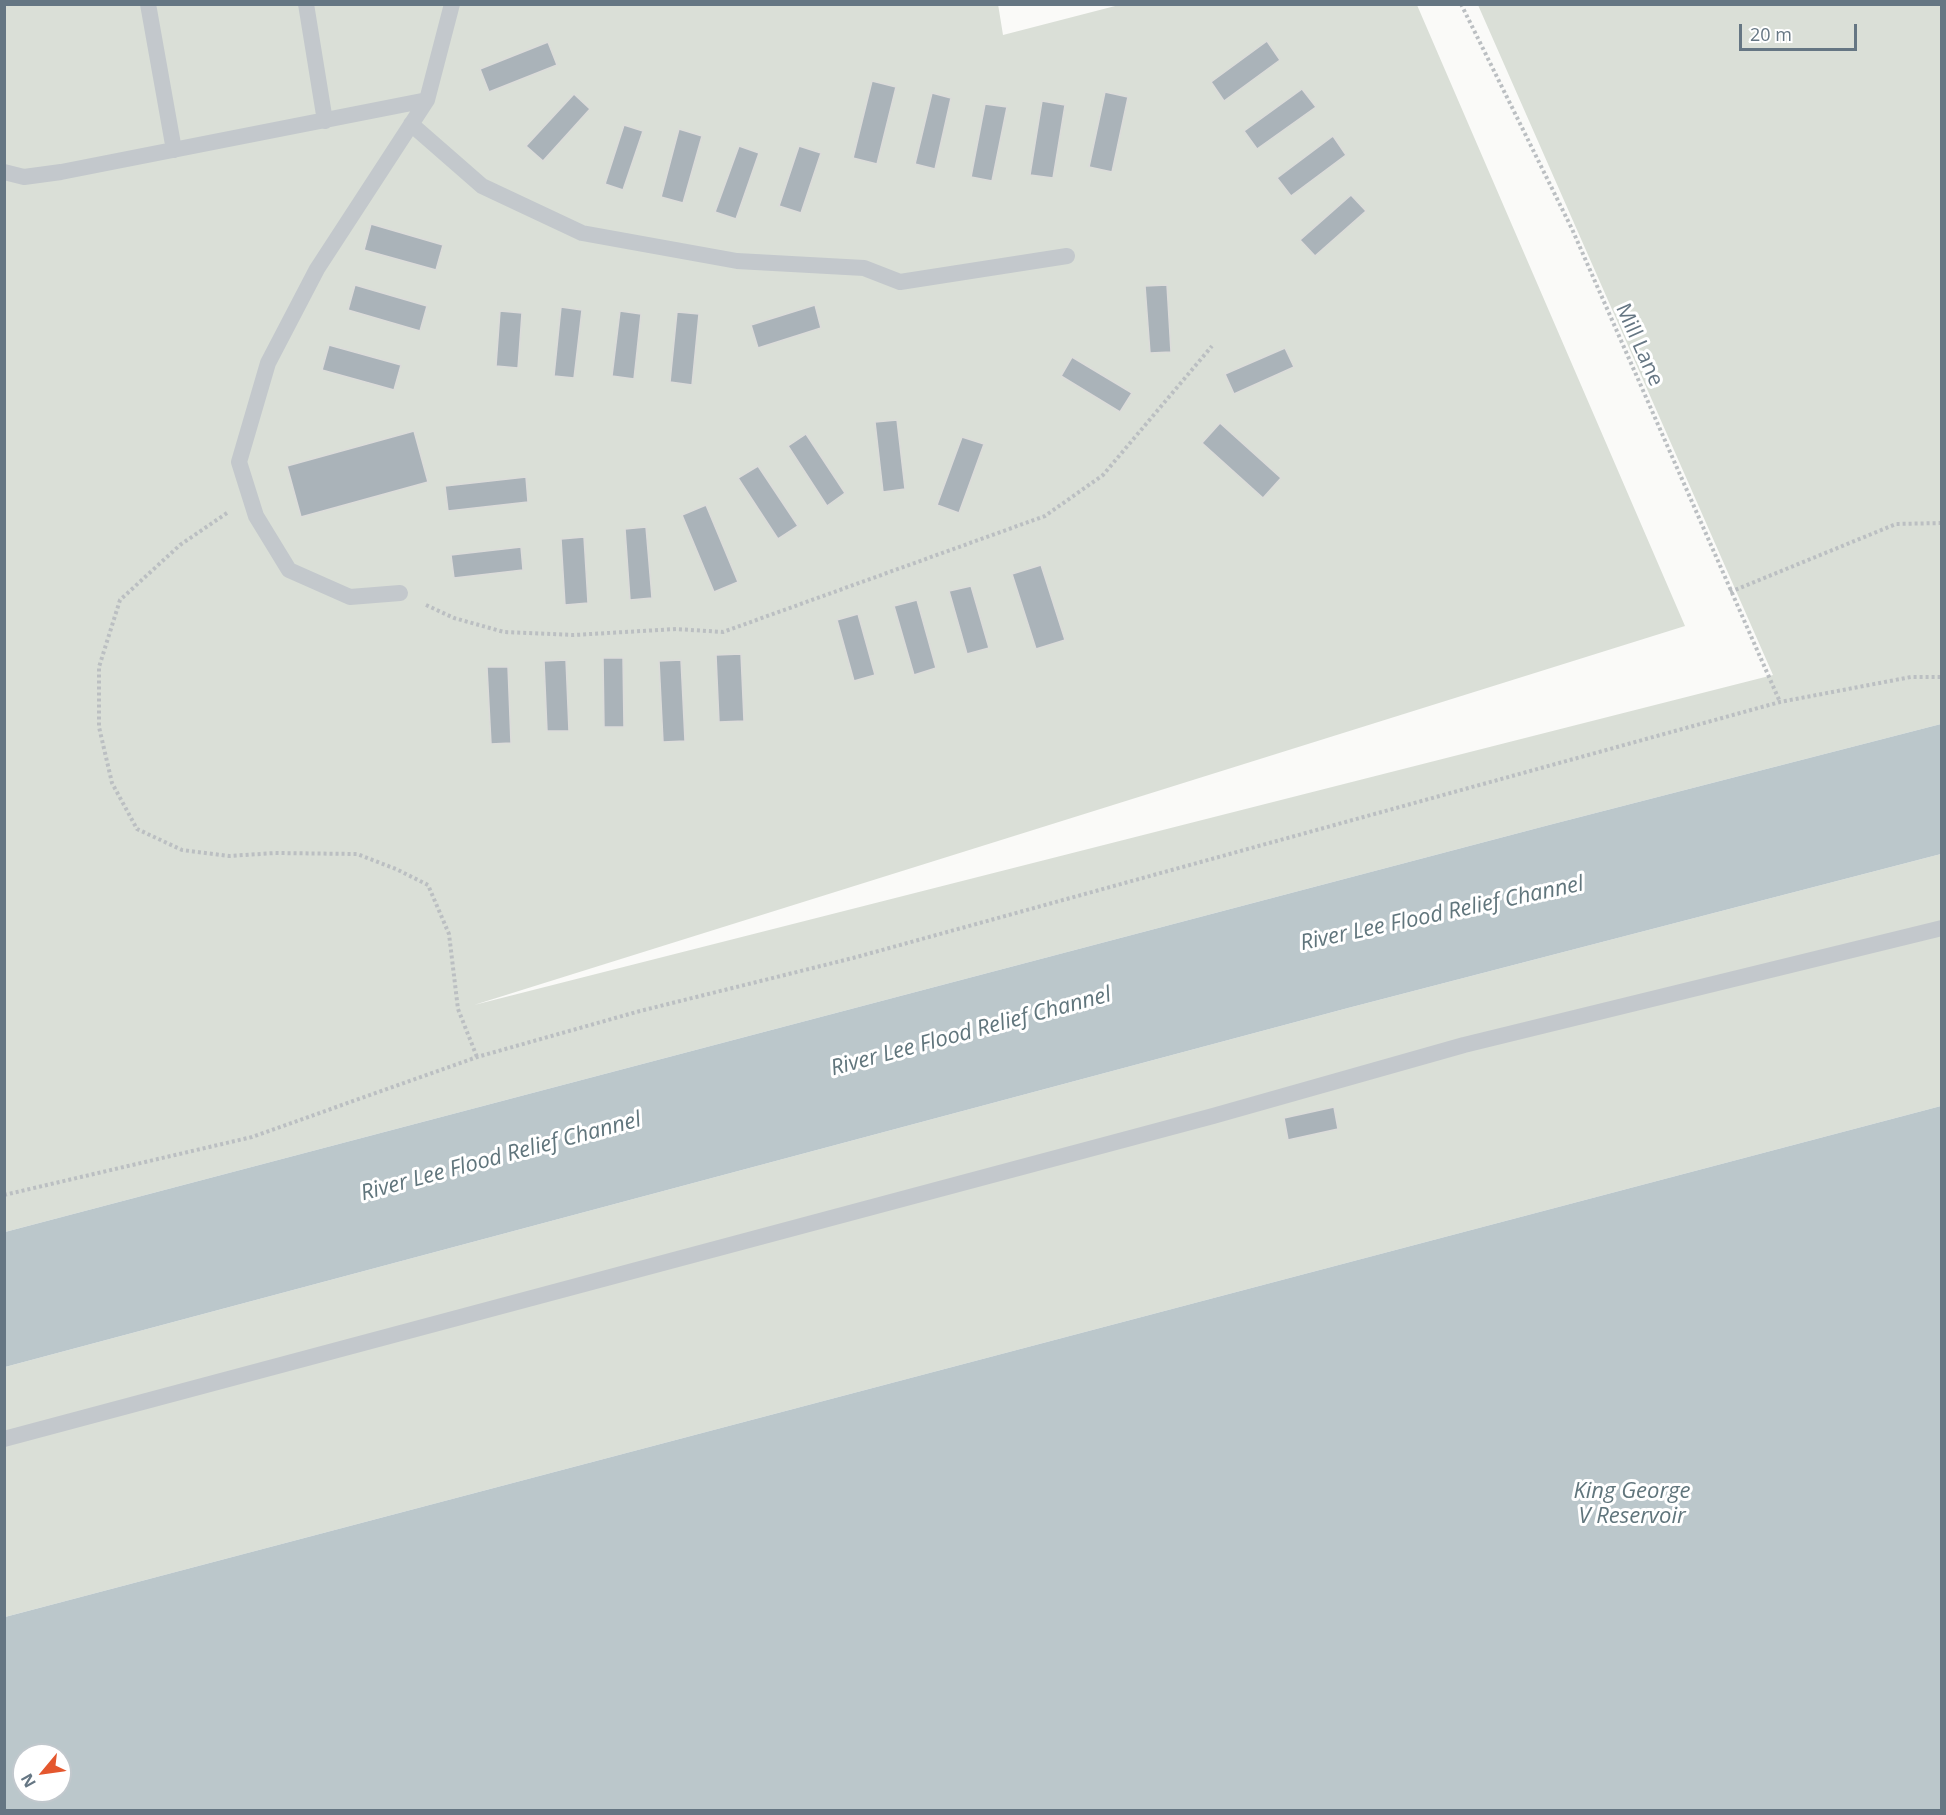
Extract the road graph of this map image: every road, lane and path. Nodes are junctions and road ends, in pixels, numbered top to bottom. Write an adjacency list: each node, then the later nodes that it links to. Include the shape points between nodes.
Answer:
1 (148, 4): 8 (lane)
2 (306, 4): 6 (lane)
3 (452, 4): 5 (lane)
4 (1461, 4): 14 (path, Mill Lane, via 1572,229)
5 (427, 100): 6 (lane); 7 (lane)
6 (325, 121): 8 (lane)
7 (411, 124): 10 (lane, via 482,186 582,233 737,261 864,268 900,282); 12 (lane, via 317,269 268,363 239,462)
8 (174, 150): 9 (lane, via 33,176)
9 (4, 172)
10 (1067, 256)
11 (1212, 346): 15 (path, via 1103,475 1044,516 723,632 504,632 454,618)
12 (250, 498): 15 (lane, via 256,516 289,570 350,597); 19 (path, via 180,545 120,600 99,667 99,727 112,783 137,829 182,850 229,855 357,854 428,885 449,934 458,1009)
13 (1941, 523): 14 (path, via 1896,524)
14 (1730, 592): 17 (path, Mill Lane)
15 (400, 593)
16 (1941, 677): 17 (path, via 1911,677)
17 (1780, 702): 19 (path, via 852,958)
18 (1941, 928): 21 (lane, via 1464,1045 1213,1116)
19 (477, 1057): 20 (path, via 252,1137)
20 (4, 1195)
21 (4, 1439)

